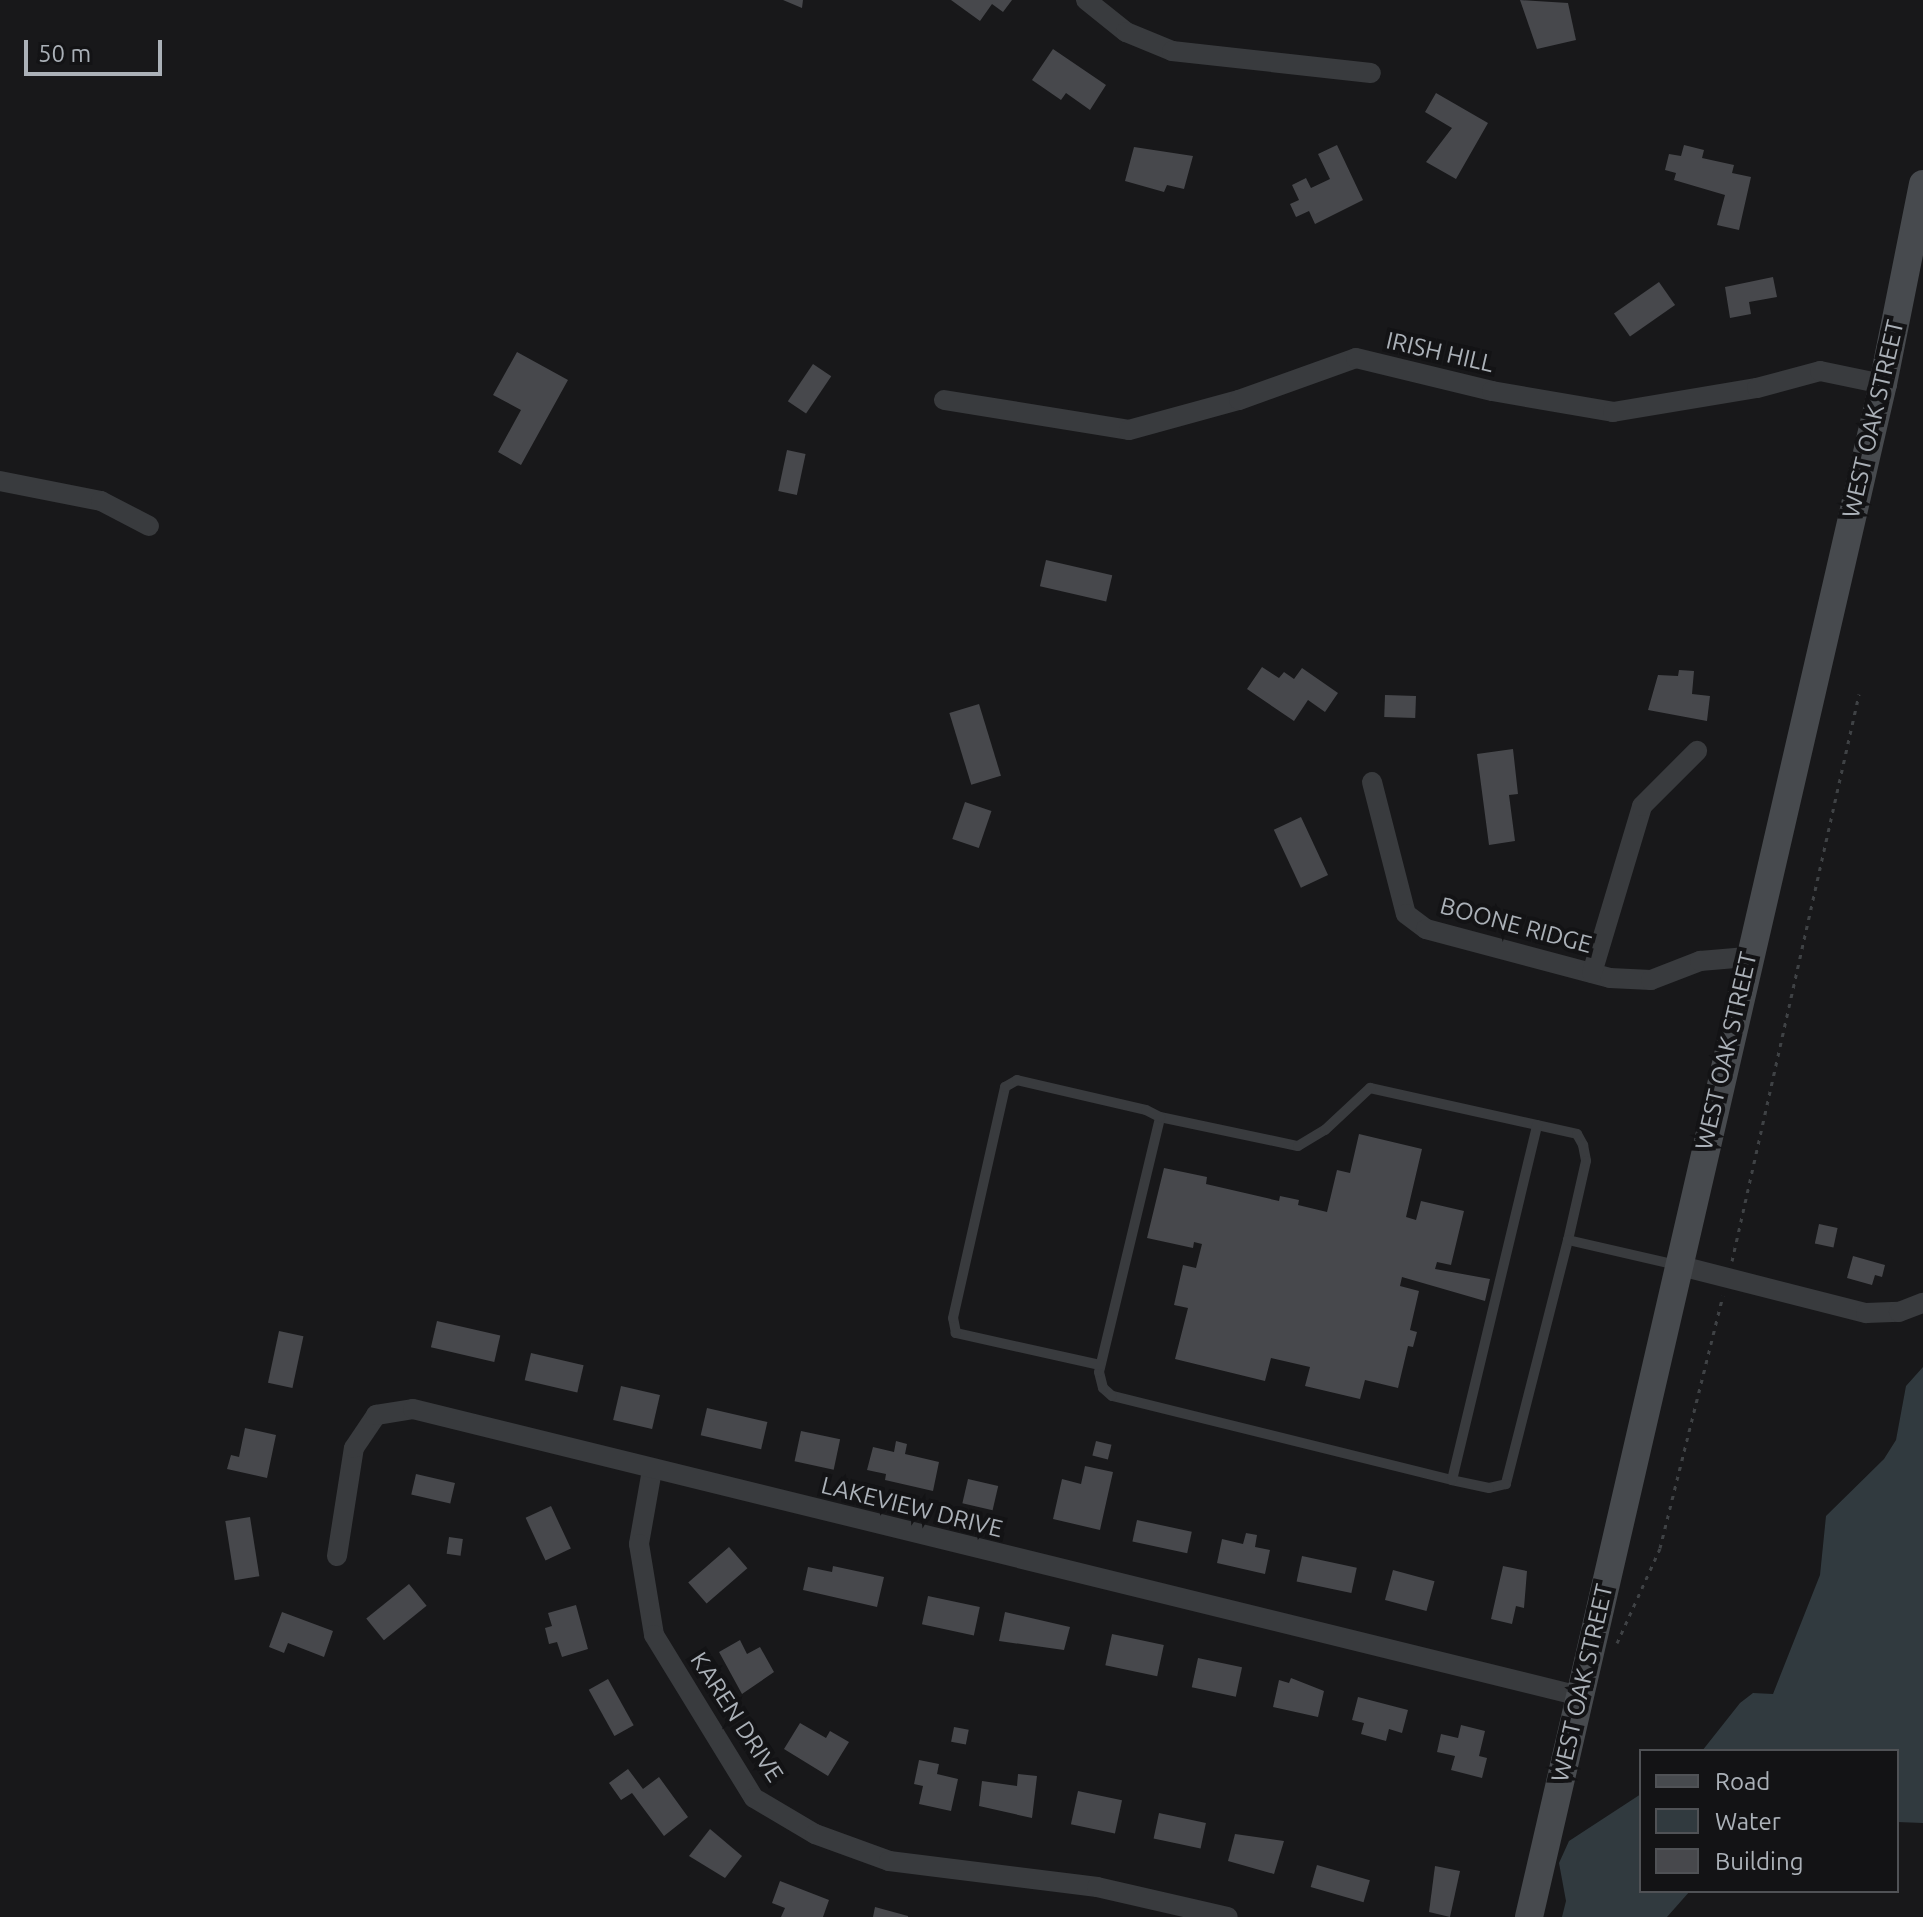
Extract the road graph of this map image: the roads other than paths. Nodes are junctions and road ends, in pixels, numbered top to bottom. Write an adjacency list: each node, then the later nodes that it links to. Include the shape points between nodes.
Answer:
1 (1086, 0): 2 (street, via 1126,32 1172,51)
2 (1371, 73)
3 (1923, 184): 4 (main road, WEST OAK STREET)
4 (1919, 224): 5 (main road, WEST OAK STREET)
5 (1883, 384): 6 (street, IRISH HILL, via 1820,371 1757,388 1613,412 1492,391 1356,358 1239,400 1129,430); 11 (main road, WEST OAK STREET)
6 (944, 400)
7 (0, 481): 8 (street, via 101,501)
8 (149, 526)
9 (1697, 751): 12 (street, via 1642,806)
10 (1372, 782): 12 (street, BOONE RIDGE, via 1406,914 1426,929)
11 (1747, 957): 12 (street, BOONE RIDGE, via 1700,961 1651,980); 16 (main road, WEST OAK STREET)
12 (1592, 973)
13 (1160, 1117): 14 (lane, via 1298,1146 1325,1130 1370,1088); 18 (lane); 18 (lane, via 1017,1080 1005,1087 953,1318 956,1333)
14 (1537, 1125): 15 (lane, via 1577,1134 1583,1145 1586,1161); 20 (lane)
15 (1568, 1240): 16 (lane); 20 (lane, via 1506,1484 1489,1488)
16 (1677, 1265): 17 (street, via 1866,1313 1899,1312); 22 (main road, WEST OAK STREET)
17 (1923, 1303)
18 (1100, 1365): 20 (lane, via 1103,1388 1112,1396)
19 (652, 1470): 21 (street, LAKEVIEW DRIVE, via 413,1409 376,1415 354,1448); 22 (street, LAKEVIEW DRIVE); 23 (street, KAREN DRIVE, via 639,1544 654,1635 754,1798 815,1834 889,1861 1097,1887)
20 (1452, 1480)
21 (337, 1556)
22 (1580, 1696): 24 (main road, WEST OAK STREET)
23 (1228, 1917)
24 (1529, 1917)

